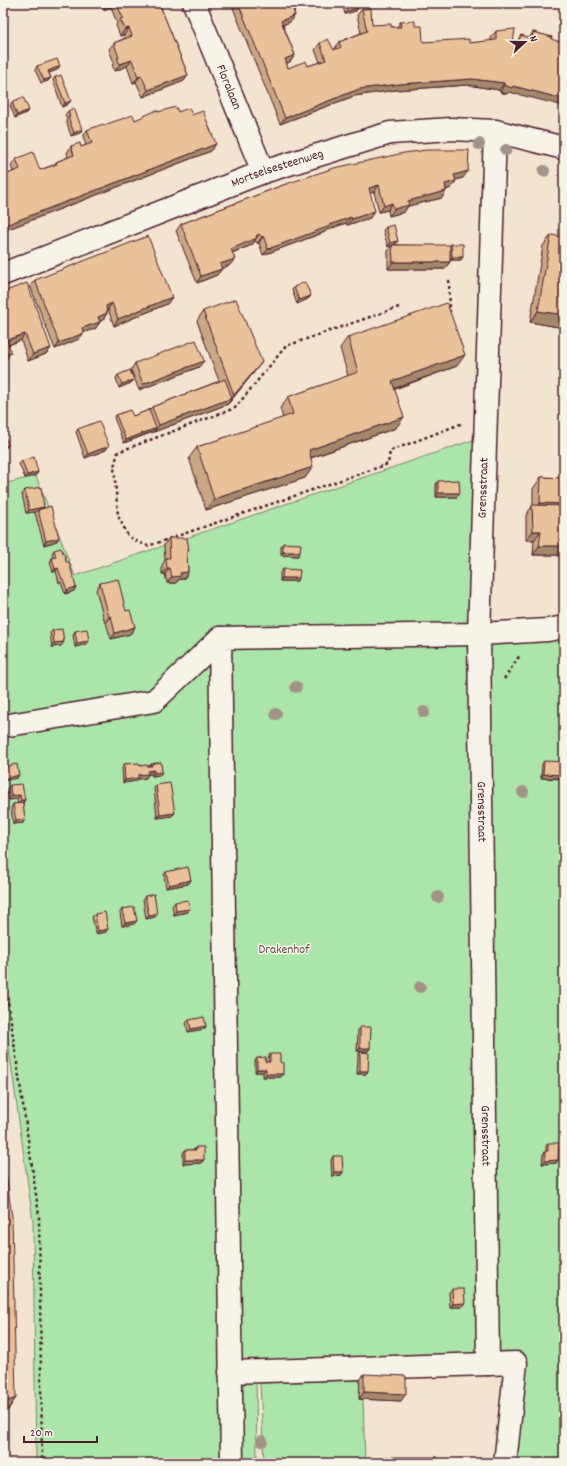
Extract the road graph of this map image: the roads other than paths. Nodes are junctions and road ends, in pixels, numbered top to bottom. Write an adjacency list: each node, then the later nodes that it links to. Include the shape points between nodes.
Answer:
1 (194, 3): 4 (street, Floralaan)
2 (495, 131): 3 (street, Mortselsesteenweg); 4 (street, Mortselsesteenweg, via 451,128 390,133); 7 (street, Grensstraat)
3 (564, 148)
4 (263, 172): 5 (street, Mortselsesteenweg)
5 (3, 274)
6 (564, 627): 7 (street)
7 (479, 634): 8 (street); 10 (street, Grensstraat)
8 (220, 638): 9 (street, via 154,701); 11 (street)
9 (3, 726)
10 (488, 1364): 11 (street); 13 (street, via 516,1363)
11 (230, 1372): 12 (street)
12 (232, 1463)
13 (505, 1463)

